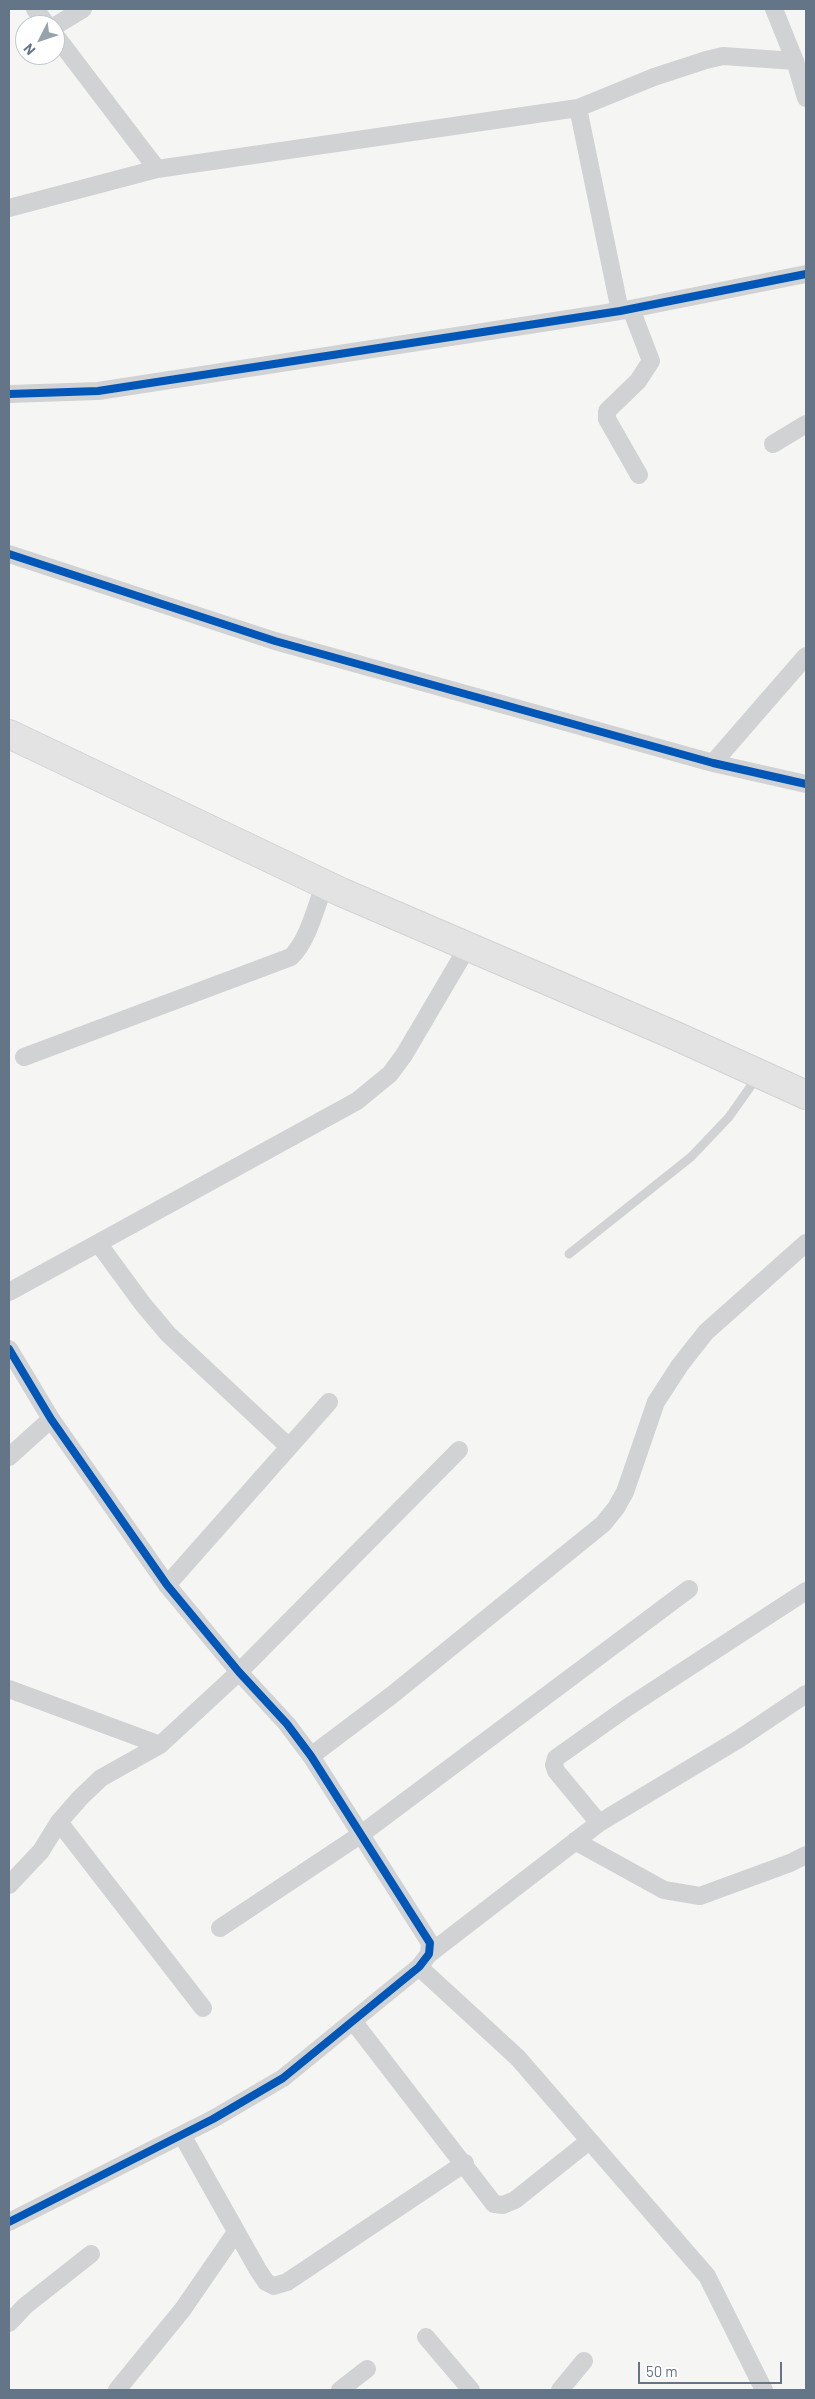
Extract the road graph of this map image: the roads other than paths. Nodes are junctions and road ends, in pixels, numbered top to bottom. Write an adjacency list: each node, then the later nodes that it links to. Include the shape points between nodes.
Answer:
1 (83, 9): 3 (street)
2 (774, 9): 5 (street)
3 (65, 20)
4 (65, 48): 8 (street)
5 (795, 61): 6 (street); 7 (street, via 723,56 654,77)
6 (806, 98)
7 (578, 108): 8 (street); 11 (street)
8 (157, 169): 9 (street)
9 (9, 208)
10 (806, 274): 11 (street)
11 (626, 310): 12 (street, via 98,391); 15 (street, via 651,361 638,381 607,412 611,428)
12 (9, 394)
13 (806, 424): 14 (street)
14 (773, 444)
15 (639, 475)
16 (9, 554): 19 (street, via 275,641)
17 (806, 656): 19 (street)
18 (9, 734): 21 (highway)
19 (714, 763): 20 (street)
20 (806, 784)
21 (324, 884): 22 (highway); 23 (street, via 299,950 291,958)
22 (467, 948): 24 (highway); 26 (street, via 404,1055 373,1089 357,1101)
23 (24, 1057)
24 (760, 1073): 25 (highway); 28 (lane, via 729,1117 691,1157)
25 (806, 1095)
26 (98, 1243): 29 (street); 33 (street, via 168,1334)
27 (806, 1243): 43 (street, via 706,1332 680,1364 656,1402 625,1492 603,1524 392,1695)
28 (569, 1254)
29 (9, 1292)
30 (9, 1349): 32 (street)
31 (329, 1402): 33 (street)
32 (51, 1419): 35 (street); 36 (street)
33 (289, 1447): 36 (street)
34 (459, 1450): 39 (street)
35 (9, 1457)
36 (167, 1585): 39 (street)
37 (689, 1589): 46 (street)
38 (806, 1591): 45 (street, via 556,1758 556,1772)
39 (239, 1672): 42 (street); 43 (street)
40 (9, 1689): 42 (street)
41 (806, 1694): 45 (street, via 739,1739)
42 (160, 1745): 44 (street, via 102,1778)
43 (311, 1756): 46 (street)
44 (59, 1822): 49 (street, via 41,1851); 52 (street)
45 (600, 1823): 47 (street)
46 (360, 1835): 50 (street); 51 (street, via 430,1943)
47 (576, 1841): 48 (street, via 664,1890 700,1896); 51 (street)
48 (806, 1855)
49 (9, 1885)
50 (220, 1928)
51 (424, 1961): 53 (street); 55 (street, via 518,2058)
52 (203, 2008)
53 (353, 2021): 54 (street, via 283,2078); 56 (street)
54 (182, 2135): 57 (street); 58 (street)
55 (589, 2141): 56 (street, via 515,2200 503,2205 494,2204); 68 (street, via 707,2276)
56 (464, 2163): 58 (street, via 287,2282 274,2286 266,2282)
57 (9, 2222)
58 (236, 2232): 64 (street, via 183,2310)
59 (91, 2254): 60 (street)
60 (9, 2323)
61 (426, 2337): 66 (street)
62 (584, 2361): 67 (street)
63 (367, 2369): 65 (street)
64 (116, 2390)
65 (340, 2390)
66 (471, 2390)
67 (560, 2390)
68 (764, 2390)

